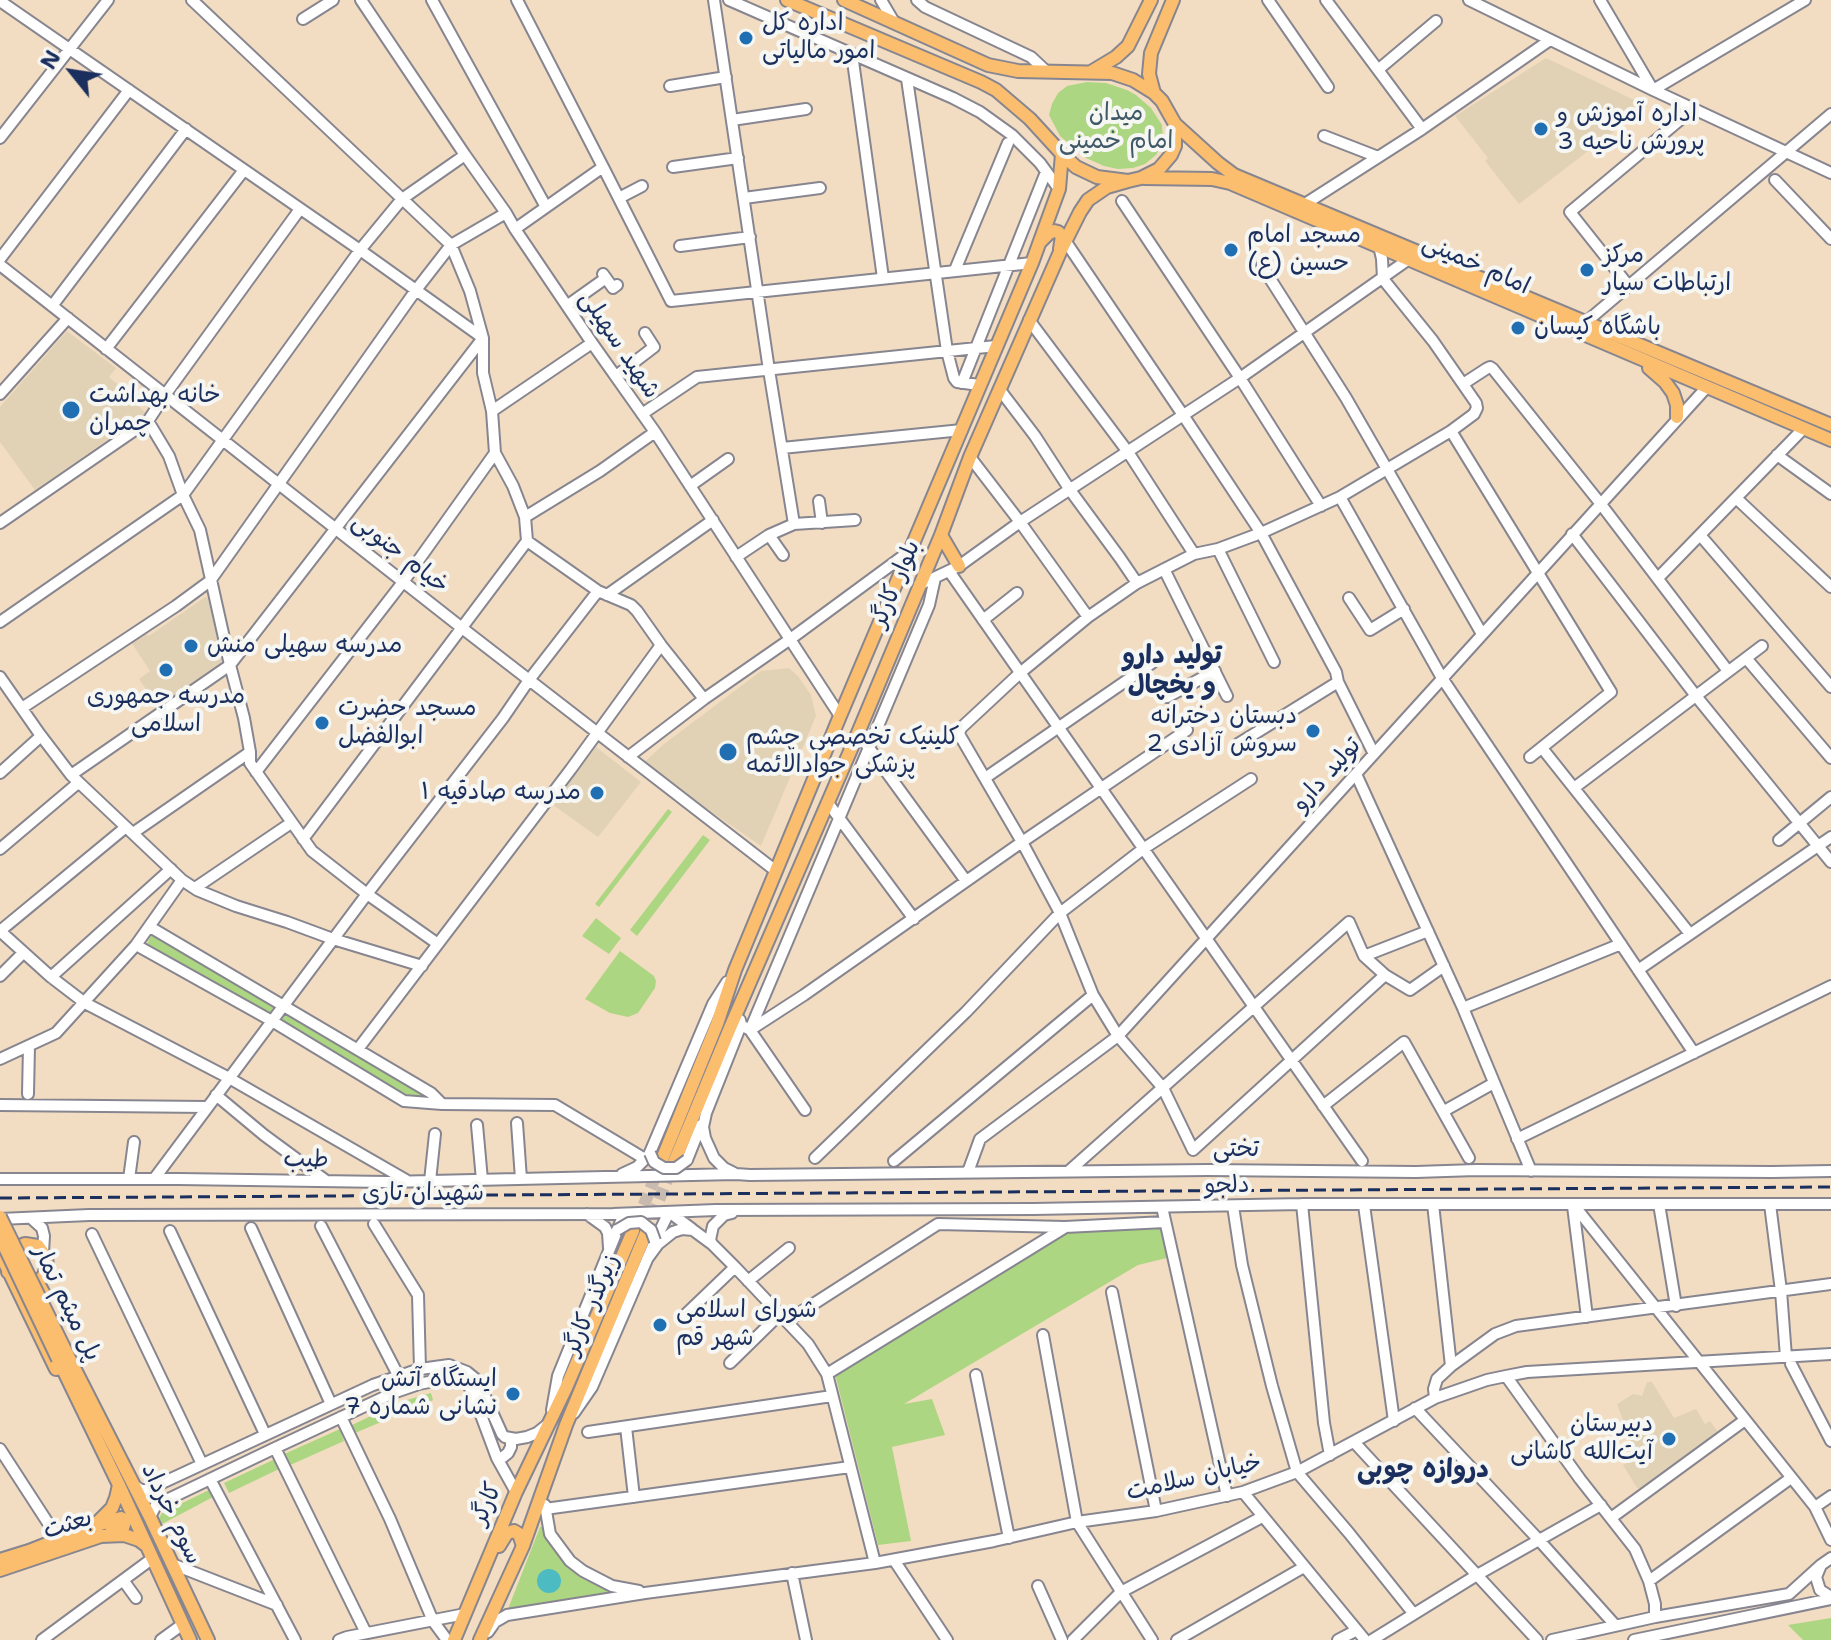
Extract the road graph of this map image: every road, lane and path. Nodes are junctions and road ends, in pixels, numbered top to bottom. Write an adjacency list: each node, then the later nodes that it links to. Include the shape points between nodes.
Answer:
1 (108, 0): 27 (street)
2 (192, 0): 69 (street)
3 (333, 0): 22 (street)
4 (361, 0): 52 (street, شهید سهیلی)
5 (432, 0): 71 (street)
6 (517, 0): 56 (street)
7 (714, 0): 33 (street)
8 (729, 0): 29 (street)
9 (787, 0): 51 (main road, via 996,90)
10 (844, 0): 24 (main road)
11 (881, 0): 24 (street)
12 (937, 0): 21 (street)
13 (1151, 0): 26 (main road)
14 (1173, 0): 28 (main road)
15 (1268, 0): 36 (street)
16 (1326, 0): 30 (street)
17 (1469, 0): 25 (street)
18 (1600, 0): 38 (street)
19 (1805, 0): 38 (street)
20 (0, 1): 27 (street)
21 (921, 4): 31 (street, via 1031,57)
22 (303, 19)
23 (1436, 21): 30 (street)
24 (894, 22): 31 (main road, via 988,65)
25 (1550, 40): 38 (street); 46 (street)
26 (1128, 46): 28 (main road, via 1137,57); 32 (main road)
27 (69, 49): 37 (street); 48 (street)
28 (1151, 53): 39 (main road)
29 (852, 54): 34 (street); 91 (street)
30 (1379, 69): 46 (street)
31 (1047, 72): 32 (main road)
32 (1091, 72): 39 (main road, via 1123,75)
33 (726, 77): 35 (street); 43 (street)
34 (907, 79): 59 (street, via 980,112 1012,135); 90 (street)
35 (670, 86)
36 (1328, 87)
37 (129, 90): 45 (street); 85 (street)
38 (1653, 90): 41 (street)
39 (1154, 93): 44 (main road)
40 (806, 109): 43 (street)
41 (1693, 109): 50 (street); 94 (street, via 1570,212)
42 (1831, 114): 50 (street)
43 (732, 120): 54 (street)
44 (1175, 124): 55 (main road, امام خمینی); 62 (main road, via 1171,155 1159,169)
45 (186, 129): 58 (street); 98 (street)
46 (1422, 129): 53 (street)
47 (1324, 136): 53 (street)
48 (0, 138)
49 (1008, 143): 89 (street)
50 (1786, 151): 60 (street); 94 (street)
51 (1062, 154): 62 (main road, via 1097,177); 66 (main road, بلوار کارگر)
52 (465, 155): 69 (street); 74 (street, شهید سهیلی)
53 (1378, 157): 73 (street)
54 (738, 158): 57 (street); 68 (street)
55 (1218, 163): 61 (main road); 73 (main road, امام خمینی)
56 (603, 167): 67 (street); 71 (street)
57 (673, 167)
58 (244, 170): 72 (street); 108 (street)
59 (1046, 172): 66 (street); 87 (street)
60 (1831, 173)
61 (1212, 179): 62 (main road, امام خمینی); 73 (main road, امام خمینی)
62 (1135, 180): 82 (main road, بلوار کارگر, via 1107,187 1088,200)
63 (1775, 180): 77 (street)
64 (642, 186): 67 (street)
65 (820, 188): 68 (street)
66 (1059, 189): 78 (main road, بلوار کارگر)
67 (619, 198): 96 (street, via 671,301)
68 (744, 198): 76 (street)
69 (402, 199): 79 (street); 83 (street)
70 (1122, 201): 113 (street)
71 (546, 207): 75 (street)
72 (300, 209): 83 (street); 120 (street)
73 (1304, 209): 81 (main road, امام خمینی); 101 (main road, امام خمینی)
74 (506, 213): 75 (street, شهید سهیلی); 79 (street)
75 (515, 229): 97 (street, شهید سهیلی)
76 (750, 237): 80 (street); 96 (street)
77 (1831, 239)
78 (1039, 244): 82 (main road, via 1054,231 1062,236); 86 (main road, بلوار کارگر)
79 (451, 245): 95 (street); 104 (street)
80 (680, 246)
81 (1379, 246): 84 (main road, امام خمینی); 92 (street)
82 (1063, 247): 100 (main road, بلوار کارگر); 123 (street)
83 (360, 250): 95 (street); 131 (street)
84 (1409, 259): 92 (street); 101 (main road, امام خمینی)
85 (0, 262): 98 (street, خیام جنوبی)
86 (1032, 263): 87 (street); 106 (main road, بلوار کارگر)
87 (1009, 265): 89 (street); 107 (street)
88 (1262, 266): 103 (street)
89 (955, 270): 90 (street)
90 (936, 272): 91 (street); 109 (street)
91 (883, 278): 96 (street)
92 (1383, 279): 103 (street); 115 (street)
93 (617, 285): 97 (street, via 613,288 604,276)
94 (1628, 285): 101 (street)
95 (416, 290): 104 (street); 140 (street)
96 (757, 293): 111 (street)
97 (568, 305): 105 (street, شهید سهیلی)
98 (52, 306): 99 (street, خیام جنوبی)
99 (68, 318): 108 (street, خیام جنوبی); 119 (street)
100 (1029, 320): 118 (main road, بلوار کارگر); 134 (street)
101 (1584, 328): 110 (main road, امام خمینی); 126 (main road, امام خمینی)
102 (645, 333): 112 (street, via 654,347)
103 (1305, 333): 113 (street); 139 (street)
104 (483, 338): 121 (street, via 483,373); 157 (street)
105 (592, 343): 112 (street, شهید سهیلی); 121 (street)
106 (996, 346): 107 (street); 116 (main road, بلوار کارگر)
107 (976, 348): 109 (street); 114 (street)
108 (106, 349): 120 (street, خیام جنوبی)
109 (947, 351): 111 (street); 114 (street, via 954,378)
110 (1641, 360): 117 (main road, امام خمینی); 124 (main road, via 1673,393)
111 (769, 370): 122 (street, via 697,377); 133 (street)
112 (616, 376): 122 (street, شهید سهیلی)
113 (1240, 378): 123 (street); 149 (street)
114 (962, 383): 116 (street)
115 (1463, 384): 129 (street, via 1477,408); 148 (street, via 1493,369)
116 (979, 385): 128 (main road, بلوار کارگر)
117 (1706, 388): 124 (street, تولید دارو); 127 (main road, امام خمینی)
118 (1000, 390): 137 (main road, بلوار کارگر); 142 (street)
119 (0, 394)
120 (165, 395): 125 (street); 131 (street, خیام جنوبی)
121 (492, 411): 135 (street)
122 (642, 414): 130 (street, شهید سهیلی)
123 (1183, 415): 134 (street); 158 (street)
124 (1677, 417): 148 (street, تولید دارو)
125 (148, 421): 144 (street, via 169,456); 154 (street)
126 (1831, 425)
127 (1803, 429): 132 (main road, امام خمینی); 136 (street)
128 (962, 430): 133 (street); 165 (main road, بلوار کارگر)
129 (1451, 431): 139 (street); 171 (street)
130 (655, 432): 141 (street, شهید سهیلی); 150 (street)
131 (223, 440): 140 (street, خیام جنوبی); 144 (street)
132 (1831, 440)
133 (782, 448): 156 (street)
134 (1128, 452): 142 (street); 166 (street)
135 (495, 453): 150 (street); 175 (street)
136 (1777, 455): 143 (street); 146 (street)
137 (970, 457): 153 (street); 161 (main road, بلوار کارگر)
138 (728, 459): 141 (street)
139 (1386, 470): 145 (street); 187 (street)
140 (279, 484): 157 (street, خیام جنوبی); 174 (street)
141 (690, 486): 151 (street, شهید سهیلی)
142 (1070, 490): 153 (street); 176 (street)
143 (1831, 494)
144 (183, 495): 174 (street, via 200,530); 185 (street)
145 (1340, 497): 149 (street); 182 (street)
146 (1736, 498): 162 (street); 178 (street)
147 (819, 501): 155 (street)
148 (1600, 503): 159 (street, تولید دارو); 173 (street)
149 (1321, 506): 158 (street)
150 (525, 517): 163 (street)
151 (713, 520): 168 (street, شهید سهیلی); 179 (street)
152 (855, 520): 155 (street)
153 (1020, 522): 169 (street); 183 (street)
154 (0, 523)
155 (822, 523): 156 (street)
156 (794, 524): 160 (street)
157 (334, 528): 175 (street, خیام جنوبی); 194 (street)
158 (1261, 533): 164 (street); 201 (street)
159 (1572, 534): 171 (street, تولید دارو); 205 (street)
160 (769, 535): 167 (street); 168 (street)
161 (941, 535): 169 (main road); 177 (main road, بلوار کارگر)
162 (1700, 535): 173 (street); 202 (street)
163 (527, 541): 179 (street); 186 (street)
164 (1218, 549): 166 (street); 192 (street)
165 (910, 551): 188 (street); 209 (main road, بلوار کارگر)
166 (1194, 554): 170 (street)
167 (783, 555)
168 (736, 557): 188 (street, شهید سهیلی)
169 (954, 569): 172 (street); 184 (street)
170 (1164, 569): 176 (street); 195 (street)
171 (1537, 573): 187 (street, تولید دارو); 217 (street, via 1611,692)
172 (935, 578): 177 (street); 216 (street, via 929,605)
173 (1658, 578): 196 (street)
174 (210, 581): 194 (street); 208 (street)
175 (403, 582): 186 (street, خیام جنوبی); 223 (street)
176 (1137, 583): 183 (street)
177 (919, 585): 213 (main road, بلوار کارگر)
178 (1831, 587)
179 (603, 593): 189 (street, via 631,605); 200 (street)
180 (1017, 593): 184 (street)
181 (1349, 598): 182 (street, via 1370,630)
182 (1404, 609): 199 (street)
183 (1088, 617): 197 (street)
184 (983, 620): 197 (street)
185 (0, 622)
186 (462, 628): 200 (street, خیام جنوبی); 238 (street)
187 (1482, 634): 199 (street, تولید دارو)
188 (789, 640): 207 (street); 209 (street, شهید سهیلی)
189 (661, 645): 207 (street); 212 (street)
190 (1762, 646): 191 (street)
191 (1746, 658): 196 (street); 222 (street)
192 (1274, 662)
193 (1152, 663): 210 (street)
194 (230, 665): 218 (street); 227 (street)
195 (1215, 671): 204 (street); 206 (street)
196 (1728, 671): 205 (street)
197 (1020, 673): 210 (street); 226 (street, via 961,728 959,734)
198 (0, 677): 203 (street)
199 (1442, 678): 219 (street, تولید دارو); 261 (street)
200 (529, 680): 212 (street, خیام جنوبی); 251 (street)
201 (1338, 682): 215 (street); 219 (street)
202 (1831, 687)
203 (4, 690): 208 (street)
204 (1227, 696)
205 (1696, 696): 230 (street); 234 (street)
206 (1167, 697)
207 (704, 699): 220 (street)
208 (22, 708): 214 (street)
209 (840, 716): 246 (main road, بلوار کارگر)
210 (1058, 727): 226 (street); 229 (street)
211 (1187, 730): 229 (street)
212 (596, 733): 220 (street, خیام جنوبی); 260 (street)
213 (858, 733): 216 (street); 232 (main road, بلوار کارگر)
214 (41, 736): 224 (street); 227 (street)
215 (1238, 744)
216 (869, 746): 233 (street); 249 (street)
217 (1542, 748): 221 (street); 230 (street)
218 (250, 752): 223 (street); 236 (street)
219 (1374, 754): 225 (street, تولید دارو)
220 (628, 757): 246 (street, خیام جنوبی)
221 (1530, 757)
222 (1831, 758)
223 (256, 772): 235 (street)
224 (0, 773)
225 (1356, 774): 256 (street); 259 (street, تولید دارو)
226 (985, 778): 240 (street)
227 (74, 779): 236 (street); 242 (street)
228 (1251, 779): 243 (street)
229 (1101, 788): 240 (street); 243 (street)
230 (1574, 788): 257 (street)
231 (1831, 797): 234 (street)
232 (828, 803): 233 (street); 247 (main road, بلوار کارگر)
233 (839, 818): 253 (street); 279 (street)
234 (1799, 822): 239 (street); 241 (street)
235 (291, 823): 238 (street); 250 (street)
236 (129, 830): 245 (street); 255 (street)
237 (1831, 837): 241 (street)
238 (303, 839): 251 (street)
239 (1779, 840)
240 (1022, 842): 249 (street); 252 (street)
241 (1818, 846): 244 (street); 257 (street)
242 (0, 849)
243 (1143, 849): 252 (street); 259 (street)
244 (1831, 862)
245 (171, 869): 248 (street); 271 (street)
246 (776, 871): 247 (main road); 267 (main road, بلوار کارگر)
247 (795, 879): 279 (main road, بلوار کارگر)
248 (182, 880): 250 (street); 254 (street)
249 (966, 881): 253 (street)
250 (195, 888): 258 (street)
251 (367, 894): 258 (street); 260 (street)
252 (1060, 913): 273 (street); 304 (street)
253 (914, 919): 279 (street)
254 (150, 927): 262 (street); 275 (street)
255 (0, 931): 263 (street)
256 (1428, 931): 264 (street); 266 (street)
257 (1690, 934): 268 (street)
258 (333, 939): 265 (street); 275 (street)
259 (1207, 939): 276 (street); 280 (street, تولید دارو)
260 (438, 944): 265 (street)
261 (1621, 944): 268 (street); 277 (street)
262 (136, 945): 274 (street); 278 (street)
263 (23, 953): 270 (street); 271 (street)
264 (1364, 956): 269 (street); 276 (street, via 1349,922)
265 (422, 966): 282 (street)
266 (1444, 966): 269 (street, via 1410,990); 277 (street)
267 (735, 970): 279 (main road, بلوار کارگر); 303 (street, via 713,1004)
268 (1638, 970): 283 (street)
269 (1385, 975): 285 (street)
270 (0, 976)
271 (51, 977): 274 (street)
272 (1831, 986): 283 (street)
273 (1093, 995): 280 (street); 306 (street)
274 (85, 1003): 281 (street, via 56,1033); 286 (street)
275 (283, 1005): 278 (street); 282 (street)
276 (1254, 1006): 285 (street); 288 (street)
277 (1463, 1008): 287 (street)
278 (272, 1021): 286 (street); 291 (street, via 404,1101)
279 (734, 1027): 295 (street); 297 (street); 308 (main road)
280 (1118, 1036): 288 (street); 312 (street, تولید دارو, via 980,1139)
281 (29, 1046): 284 (street); 289 (street)
282 (358, 1049): 291 (street)
283 (1694, 1053): 301 (street)
284 (0, 1059)
285 (1292, 1060): 288 (street, via 1193,1150); 293 (street)
286 (229, 1078): 290 (street); 321 (street)
287 (1494, 1083): 296 (street); 301 (street)
288 (1163, 1088): 309 (street)
289 (28, 1094)
290 (216, 1095): 294 (street); 319 (street)
291 (442, 1104): 303 (street, via 555,1105)
292 (0, 1105): 294 (street)
293 (1323, 1106): 296 (street, via 1404,1042); 307 (street)
294 (207, 1107): 317 (street)
295 (805, 1110)
296 (1444, 1111): 305 (street)
297 (706, 1113): 303 (street, bridge, via 687,1160 664,1168); 313 (street, via 703,1127 709,1148 724,1168)
298 (517, 1123): 318 (street)
299 (477, 1125): 320 (street)
300 (435, 1134): 322 (street)
301 (1517, 1139): 310 (street)
302 (134, 1142): 316 (street)
303 (647, 1156): 314 (street)
304 (815, 1158)
305 (1469, 1158)
306 (894, 1161)
307 (1362, 1161)
308 (667, 1164)
309 (1069, 1171): 310 (street, تختی); 312 (street, تختی)
310 (1531, 1171): 311 (street, تختی)
311 (1831, 1171)
312 (968, 1172): 313 (street, تختی)
313 (736, 1174): 314 (street, تختی)
314 (612, 1178): 318 (street, طیب)
315 (0, 1179): 316 (street, طیب)
316 (129, 1179): 317 (street, طیب)
317 (154, 1179): 319 (street, طیب)
318 (521, 1179): 320 (street, طیب)
319 (325, 1180): 321 (street, طیب)
320 (482, 1180): 322 (street, طیب)
321 (409, 1181): 322 (street, طیب)
322 (430, 1181)
323 (1302, 1204): 329 (street, دلجو); 330 (street, دلجو); 402 (street)
324 (1433, 1204): 325 (street, دلجو); 329 (street, دلجو); 375 (street)
325 (1573, 1204): 326 (street, دلجو); 364 (street); 366 (street)
326 (1659, 1204): 327 (street, دلجو); 363 (street)
327 (1770, 1204): 328 (street, دلجو); 361 (street)
328 (1831, 1204)
329 (1364, 1205): 391 (street)
330 (1233, 1206): 331 (street, دلجو); 406 (street, via 1242,1265)
331 (1162, 1207): 332 (street, دلجو); 339 (street)
332 (747, 1210): 333 (street, دلجو); 351 (street, via 719,1219 711,1232)
333 (669, 1212): 335 (street, دلجو); 345 (street); 348 (street)
334 (586, 1214): 335 (street, شهیدان تاری); 336 (street, شهیدان تاری); 354 (street, via 605,1227)
335 (624, 1214): 344 (street)
336 (63, 1216): 338 (street, شهیدان تاری); 349 (street)
337 (0, 1218): 338 (street, شهیدان تاری); 370 (main road, پل میثم تمار, bridge)
338 (31, 1218): 349 (street)
339 (1165, 1222): 342 (street); 414 (street)
340 (374, 1224): 376 (street, via 418,1295)
341 (321, 1226): 378 (street)
342 (1065, 1227): 367 (street, via 938,1224); 377 (street)
343 (251, 1228): 386 (street)
344 (617, 1230): 348 (street, bridge, via 641,1222 651,1230); 354 (street)
345 (693, 1230): 351 (street); 356 (street, via 673,1232)
346 (170, 1231): 396 (street)
347 (92, 1234): 404 (street)
348 (645, 1235): 356 (street); 383 (main road, زیرگذر کارگر)
349 (44, 1236): 355 (street)
350 (0, 1237): 370 (main road, پل میثم تمار, bridge)
351 (712, 1244): 357 (street)
352 (789, 1248): 359 (street)
353 (0, 1253): 358 (main road)
354 (608, 1253): 392 (street, via 558,1376)
355 (44, 1254): 358 (main road, via 31,1244 13,1249); 388 (main road, via 47,1266 38,1283 91,1391)
356 (647, 1259): 393 (street, via 592,1387)
357 (735, 1267): 359 (street); 365 (street)
358 (8, 1272): 388 (main road, via 72,1403)
359 (748, 1281): 367 (street)
360 (1831, 1284): 361 (street)
361 (1781, 1291): 363 (street); 371 (street)
362 (1112, 1292): 421 (street)
363 (1676, 1306): 364 (street)
364 (1656, 1309): 366 (street); 372 (street)
365 (686, 1314)
366 (1587, 1317): 375 (street, via 1516,1326 1495,1334)
367 (784, 1318): 373 (street); 377 (street)
368 (1043, 1335): 424 (street)
369 (1831, 1354): 371 (street, خیابان سلامت)
370 (62, 1357): 388 (main road, پل میثم تمار)
371 (1788, 1360): 372 (street, خیابان سلامت); 398 (street)
372 (1699, 1362): 380 (street, خیابان سلامت); 390 (street)
373 (730, 1363)
374 (449, 1365): 376 (street); 381 (street); 382 (street, via 467,1372)
375 (1451, 1366): 385 (street, via 1437,1379)
376 (420, 1369): 378 (street)
377 (827, 1374): 384 (street)
378 (398, 1375): 386 (street)
379 (976, 1375): 426 (street)
380 (1506, 1376): 385 (street, خیابان سلامت); 417 (street)
381 (449, 1378): 382 (street); 389 (street, via 393,1393)
382 (474, 1384): 397 (street, via 502,1434); 403 (street)
383 (572, 1391): 392 (main road, کارگر); 393 (main road)
384 (832, 1396): 394 (street); 405 (street)
385 (1435, 1398): 387 (street, خیابان سلامت)
386 (331, 1404): 396 (street)
387 (1415, 1408): 391 (street, خیابان سلامت); 427 (street)
388 (90, 1413): 410 (main road, سوم خرداد); 411 (main road, سوم خرداد)
389 (341, 1417): 400 (street); 455 (street)
390 (1745, 1420): 407 (street); 423 (street)
391 (1394, 1421): 399 (street, خیابان سلامت)
392 (550, 1422): 397 (street, via 537,1433); 412 (main road, کارگر)
393 (566, 1425): 409 (main road)
394 (626, 1427): 395 (street); 416 (street)
395 (588, 1432)
396 (265, 1434): 404 (street)
397 (511, 1439): 403 (street, via 508,1453)
398 (1831, 1441)
399 (1354, 1442): 402 (street, خیابان سلامت); 441 (street)
400 (275, 1448): 408 (street); 459 (street)
401 (0, 1449): 428 (street)
402 (1330, 1455): 406 (street, خیابان سلامت)
403 (497, 1458): 412 (street)
404 (202, 1464): 411 (street)
405 (850, 1467): 416 (street); 435 (street)
406 (1297, 1472): 413 (street, خیابان سلامت); 453 (street)
407 (1791, 1478): 418 (street); 443 (street)
408 (210, 1479): 420 (street); 450 (street)
409 (545, 1481): 419 (street, خیابان سلامت); 430 (main road)
410 (119, 1485): 425 (main road, بعثت); 431 (main road, سوم خرداد)
411 (141, 1488): 420 (main road, سوم خرداد)
412 (516, 1492): 452 (main road, کارگر)
413 (1243, 1492): 414 (street, خیابان سلامت); 422 (street)
414 (1227, 1496): 421 (street, خیابان سلامت)
415 (1831, 1496): 418 (street)
416 (634, 1497): 419 (street)
417 (1601, 1505): 423 (street); 427 (street)
418 (1815, 1507): 429 (street)
419 (545, 1509): 446 (street, خیابان سلامت, via 550,1534 570,1561 612,1586)
420 (153, 1511): 436 (main road, سوم خرداد)
421 (1156, 1511): 424 (street, خیابان سلامت)
422 (1262, 1517): 438 (street); 445 (street)
423 (1611, 1518): 443 (street, via 1635,1549)
424 (1077, 1522): 426 (street, خیابان سلامت); 445 (street)
425 (98, 1531): 428 (main road, بعثت); 431 (main road, بعثت, via 139,1540); 439 (main road, بعثت)
426 (1009, 1538): 434 (street, خیابان سلامت)
427 (1538, 1539): 441 (street); 457 (street)
428 (59, 1540): 433 (main road, بعثت)
429 (1831, 1540)
430 (523, 1546): 452 (main road, via 519,1534 507,1533); 469 (main road)
431 (150, 1552): 442 (street); 456 (main road, سوم خرداد)
432 (1831, 1558): 437 (street)
433 (0, 1560)
434 (894, 1560): 435 (street, خیابان سلامت); 471 (street)
435 (875, 1563): 440 (street, خیابان سلامت)
436 (172, 1564): 450 (street); 464 (main road, سوم خرداد)
437 (1821, 1565): 447 (street); 449 (street, via 1817,1584)
438 (1304, 1567): 458 (street); 475 (street)
439 (0, 1570)
440 (792, 1573): 446 (street, خیابان سلامت); 470 (street)
441 (1477, 1575): 453 (street); 479 (street)
442 (123, 1580): 448 (street); 461 (street)
443 (1649, 1581): 454 (street)
444 (1038, 1586): 472 (street)
445 (1121, 1592): 473 (street); 474 (street)
446 (645, 1593): 469 (street, خیابان سلامت, via 507,1615)
447 (1789, 1594): 451 (street, via 1797,1599); 454 (street)
448 (136, 1598)
449 (1831, 1598): 451 (street)
450 (277, 1605): 465 (street)
451 (1793, 1608): 460 (street)
452 (466, 1611): 455 (street); 468 (main road, کارگر)
453 (1413, 1613): 478 (street)
454 (1655, 1617): 457 (street)
455 (433, 1621): 459 (street); 467 (street)
456 (183, 1624): 462 (street); 463 (main road, سوم خرداد)
457 (1615, 1625): 480 (street)
458 (1357, 1630): 476 (street); 477 (street)
459 (366, 1633): 466 (street)
460 (1647, 1639): 481 (street)
461 (42, 1640)
462 (161, 1640)
463 (190, 1640)
464 (208, 1640)
465 (295, 1640)
466 (339, 1640)
467 (447, 1640)
468 (454, 1640)
469 (481, 1640)
470 (806, 1640)
471 (947, 1640)
472 (1062, 1640)
473 (1073, 1640)
474 (1152, 1640)
475 (1177, 1640)
476 (1338, 1640)
477 (1365, 1640)
478 (1372, 1640)
479 (1537, 1640)
480 (1552, 1640)
481 (1634, 1640)

